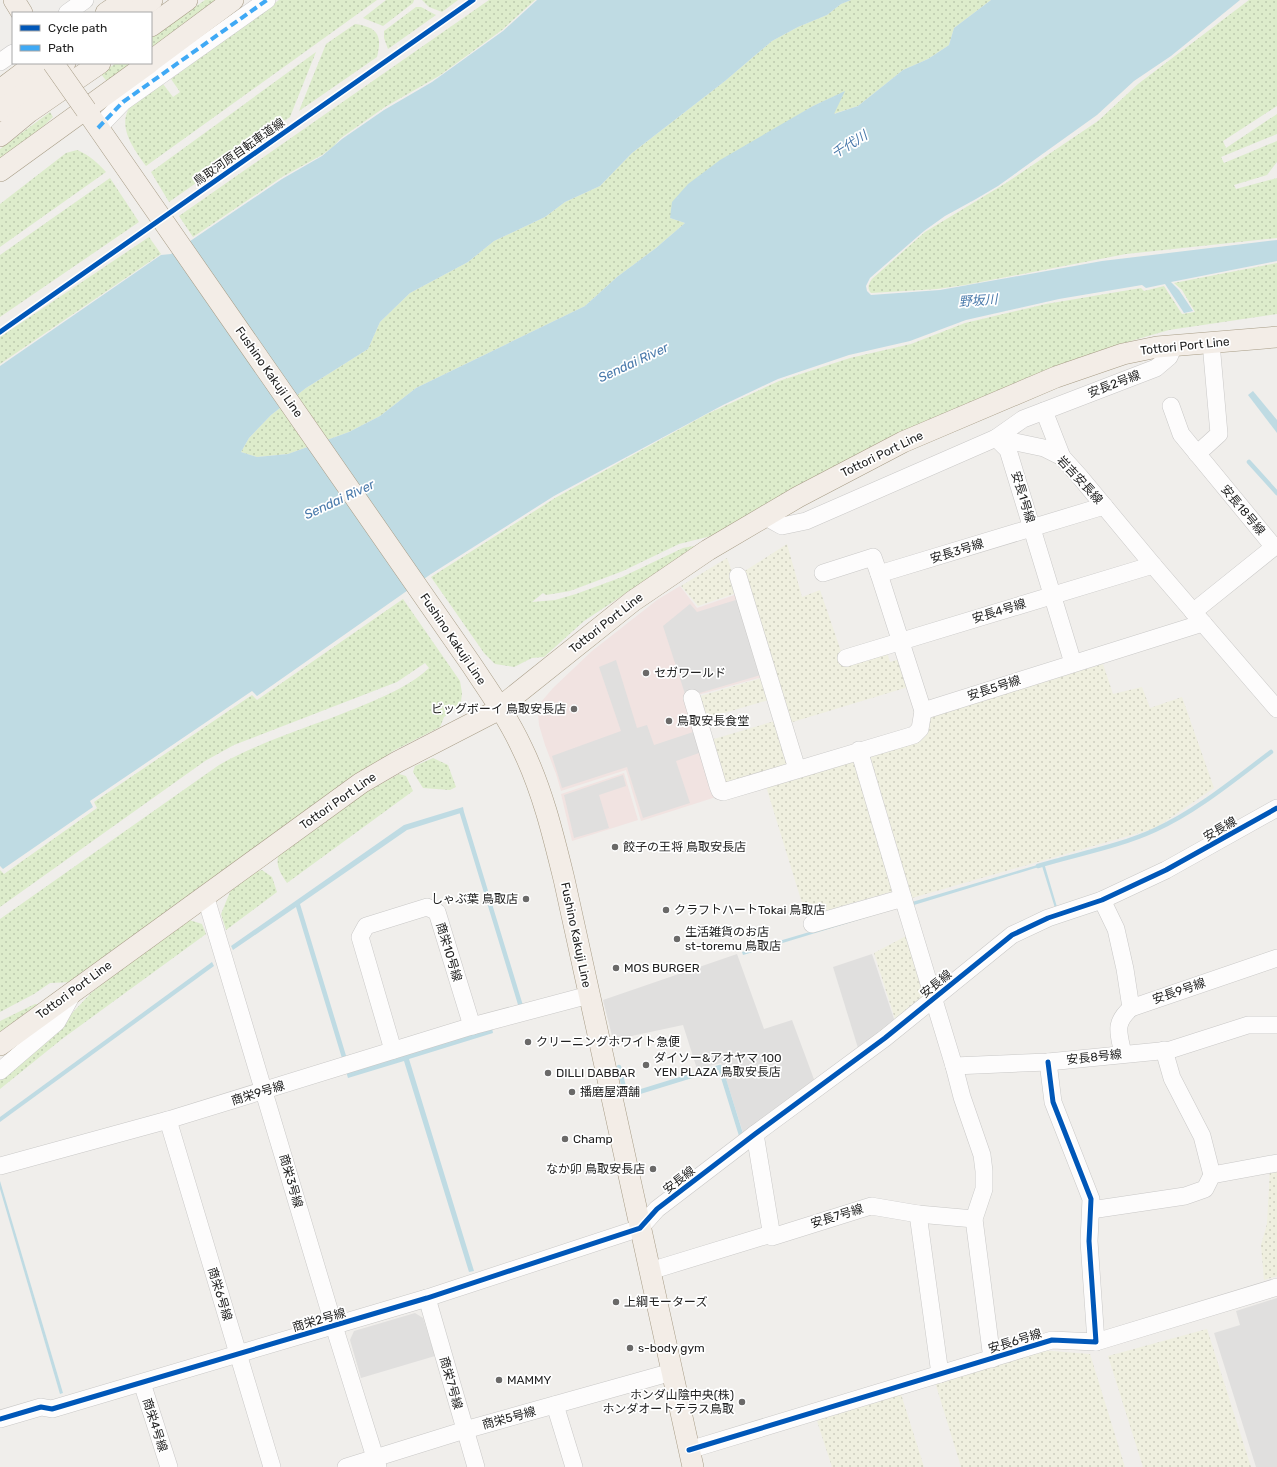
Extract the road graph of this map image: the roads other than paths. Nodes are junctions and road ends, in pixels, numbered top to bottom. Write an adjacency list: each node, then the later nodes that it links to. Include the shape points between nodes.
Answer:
1 (14, 0): 8 (main road)
2 (85, 0): 9 (street)
3 (125, 0): 10 (main road)
4 (152, 0): 11 (main road)
5 (187, 0): 12 (main road)
6 (233, 0): 13 (main road)
7 (267, 0): 22 (street, via 122,102)
8 (21, 12)
9 (68, 12)
10 (107, 12)
11 (135, 12)
12 (152, 25)
13 (152, 61)
14 (35, 64): 19 (main road)
15 (54, 64): 20 (main road, Fushino Kakuji Line, bridge)
16 (64, 64): 21 (main road)
17 (99, 64): 23 (main road, via 29,112)
18 (147, 64): 20 (main road)
19 (0, 90)
20 (86, 110): 22 (main road, Fushino Kakuji Line); 24 (main road)
21 (0, 111)
22 (98, 128): 47 (main road, Fushino Kakuji Line, via 472,664)
23 (0, 136)
24 (0, 171)
25 (1277, 336): 26 (main road, Tottori Port Line)
26 (1211, 343): 27 (main road, Tottori Port Line); 31 (street, via 1219,434)
27 (1174, 346): 29 (street, 安長2号線, via 1169,357 1156,368); 34 (main road, Tottori Port Line, via 1140,350 1108,358 1012,394 903,442)
28 (1171, 406): 31 (street, 安長18号線, via 1180,434)
29 (1044, 411): 30 (street, via 1023,419); 32 (street)
30 (996, 438): 32 (street, 岩吉安長線, via 1044,448); 34 (street, via 806,521 782,526); 35 (street, 安長1号線, via 1008,450)
31 (1197, 454): 41 (street, 安長18号線, via 1274,547)
32 (1062, 457): 33 (street, 岩吉安長線)
33 (1104, 506): 35 (street, 安長3号線); 36 (street, 岩吉安長線)
34 (764, 516): 47 (main road, Tottori Port Line, via 651,588)
35 (1032, 528): 38 (street, 安長3号線); 40 (street, 安長1号線)
36 (1153, 565): 40 (street, 安長4号線); 41 (street, 岩吉安長線)
37 (823, 573): 38 (street, via 873,557)
38 (879, 574): 42 (street)
39 (738, 576): 50 (street)
40 (1053, 595): 42 (street, 安長4号線); 44 (street, 安長1号線)
41 (1198, 618): 44 (street, 安長5号線); 46 (street, 岩吉安長線)
42 (900, 641): 43 (street, 安長4号線); 48 (street)
43 (846, 658)
44 (1073, 663): 48 (street, 安長5号線)
45 (692, 698): 50 (street, via 720,791)
46 (1275, 702)
47 (500, 708): 52 (main road, Tottori Port Line, via 373,776); 58 (main road, Fushino Kakuji Line, via 522,748 541,795 558,854)
48 (923, 711): 49 (street, via 918,732)
49 (859, 750): 50 (street); 53 (street)
50 (797, 769)
51 (1277, 808): 54 (street, 安長線, via 1166,870)
52 (205, 895): 57 (main road, Tottori Port Line); 70 (street, 商栄3号線)
53 (903, 898): 55 (street); 59 (street)
54 (1102, 900): 59 (street, 安長線, via 1048,918 1012,935); 60 (street, via 1116,929)
55 (812, 924)
56 (1277, 958): 60 (street, 安長9号線)
57 (75, 989): 63 (main road, Tottori Port Line); 69 (street, via 57,1022)
58 (590, 995): 62 (street, 商栄9号線); 79 (main road, Fushino Kakuji Line)
59 (933, 999): 68 (street); 72 (street, 安長線, via 885,1038)
60 (1131, 1008): 66 (street, via 1122,1015 1118,1027)
61 (1277, 1025): 65 (street, 安長8号線, via 1248,1025)
62 (472, 1026): 64 (street, 商栄9号線); 64 (street, 商栄10号線, via 437,912 427,907 366,926 360,937)
63 (0, 1045)
64 (393, 1050): 70 (street, 商栄9号線)
65 (1164, 1050): 66 (street, 安長8号線); 75 (street, via 1172,1078 1202,1136)
66 (1123, 1054): 67 (street, 安長8号線)
67 (1048, 1062): 68 (street, 安長8号線); 76 (street, via 1053,1102 1092,1199)
68 (954, 1066): 78 (street, via 982,1155 984,1189)
69 (0, 1071)
70 (265, 1091): 71 (street, 商栄9号線); 84 (street, 商栄3号線)
71 (168, 1120): 74 (street, 商栄9号線); 86 (street, 商栄6号線)
72 (755, 1134): 79 (street, 安長線, via 657,1209); 80 (street)
73 (1277, 1163): 75 (street)
74 (0, 1166)
75 (1212, 1175): 76 (street, via 1205,1189 1185,1196)
76 (1091, 1210): 85 (street, via 1090,1274)
77 (918, 1214): 78 (street); 80 (street, 安長7号線, via 871,1206 772,1237); 89 (street)
78 (974, 1219): 87 (street)
79 (640, 1228): 81 (main road, Fushino Kakuji Line); 83 (street, 商栄2号線)
80 (771, 1234): 81 (street)
81 (650, 1271): 88 (main road, Fushino Kakuji Line)
82 (1277, 1287): 85 (street, 安長6号線)
83 (427, 1298): 84 (street, 商栄2号線); 93 (street, 商栄7号線)
84 (334, 1326): 86 (street, 商栄2号線); 95 (street, 商栄3号線)
85 (1096, 1342): 87 (street, 安長6号線, via 1052,1340)
86 (238, 1353): 90 (street, 商栄2号線); 97 (street, 商栄6号線)
87 (992, 1359): 89 (street, 安長6号線)
88 (672, 1372): 91 (street, 商栄5号線); 94 (main road, Fushino Kakuji Line)
89 (940, 1374): 94 (street, 安長6号線)
90 (142, 1382): 92 (street, 商栄2号線, via 52,1409 41,1407); 96 (street, 商栄4号線)
91 (555, 1406): 93 (street, 商栄5号線); 100 (street)
92 (0, 1419)
93 (465, 1430): 95 (street, 商栄5号線); 99 (street, 商栄7号線)
94 (691, 1458)
95 (377, 1462): 98 (street, 商栄5号線)
96 (169, 1467)
97 (272, 1467)
98 (346, 1467)
99 (476, 1467)
100 (574, 1467)

